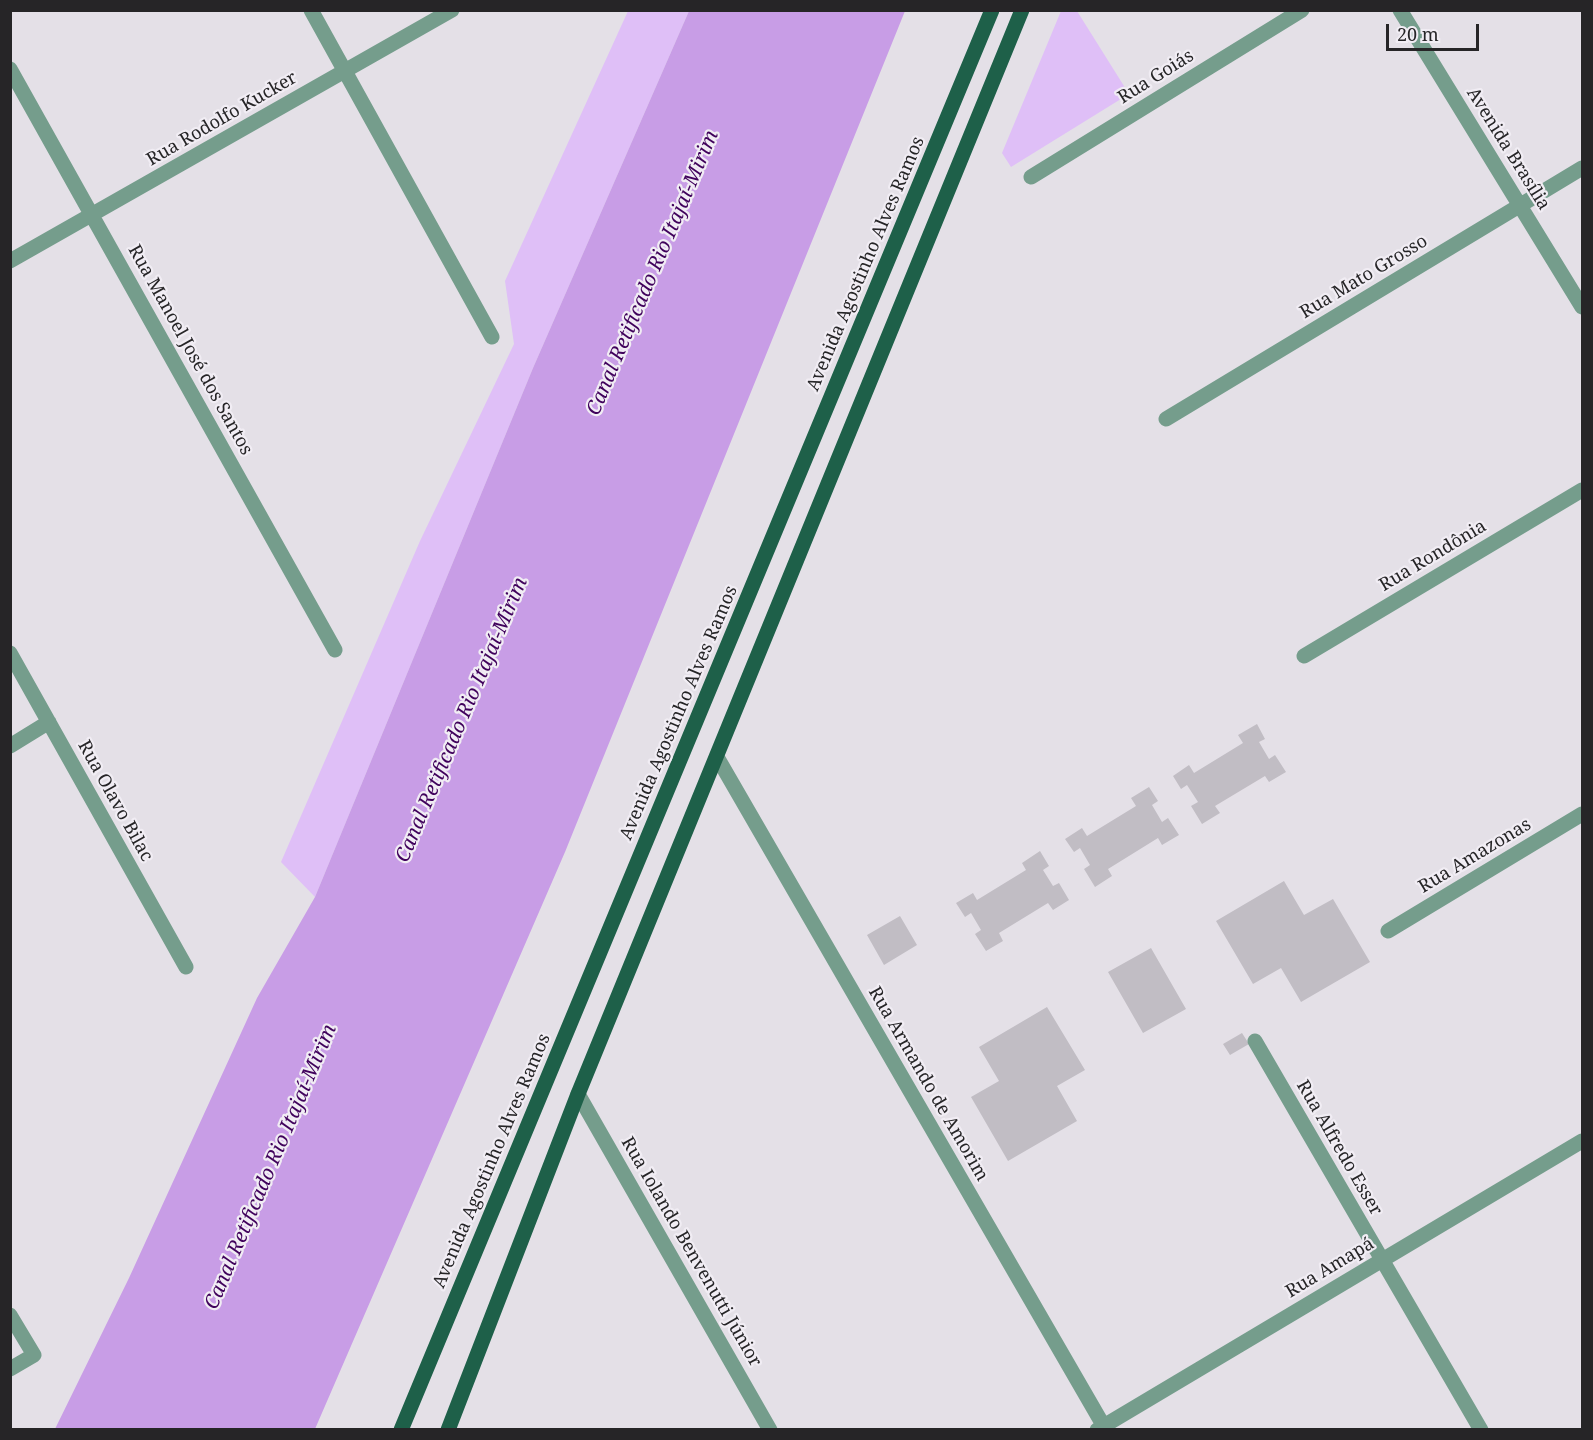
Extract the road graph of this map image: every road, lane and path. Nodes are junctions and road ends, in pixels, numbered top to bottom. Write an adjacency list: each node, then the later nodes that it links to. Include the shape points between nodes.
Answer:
1 (311, 10): 8 (street)
2 (452, 10): 8 (street, Rua Rodolfo Kucker)
3 (992, 10): 34 (main road, Avenida Agostinho Alves Ramos)
4 (1023, 10): 23 (main road)
5 (1302, 10): 10 (street, Rua Goiás)
6 (1400, 10): 11 (street, Avenida Brasília)
7 (10, 69): 12 (street, Rua Manoel José dos Santos)
8 (345, 71): 12 (street, Rua Rodolfo Kucker); 15 (street)
9 (1582, 168): 11 (street, Rua Mato Grosso)
10 (1031, 177)
11 (1520, 205): 14 (street, Avenida Brasília); 16 (street, Rua Mato Grosso)
12 (92, 215): 13 (street, Rua Rodolfo Kucker); 18 (street, Rua Manoel José dos Santos)
13 (10, 261)
14 (1582, 307)
15 (492, 337)
16 (1166, 419)
17 (1582, 490): 20 (street, Rua Rondônia)
18 (335, 650)
19 (10, 653): 21 (street, Rua Olavo Bilac)
20 (1304, 656)
21 (49, 722): 22 (street); 26 (street, Rua Olavo Bilac)
22 (10, 746)
23 (717, 758): 28 (main road); 33 (street, Rua Armando de Amorim)
24 (1582, 814): 25 (street, Rua Amazonas)
25 (1388, 931)
26 (186, 967)
27 (1255, 1041): 30 (street, Rua Alfredo Esser)
28 (578, 1094): 35 (main road); 36 (street, Rua Iolando Benvenutti Júnior)
29 (1582, 1141): 30 (street, Rua Amapá)
30 (1382, 1260): 33 (street, Rua Amapá); 37 (street, Rua Alfredo Esser)
31 (10, 1315): 32 (street, via 34,1355)
32 (10, 1369)
33 (1102, 1428)
34 (401, 1430)
35 (448, 1430)
36 (770, 1430)
37 (1481, 1430)

